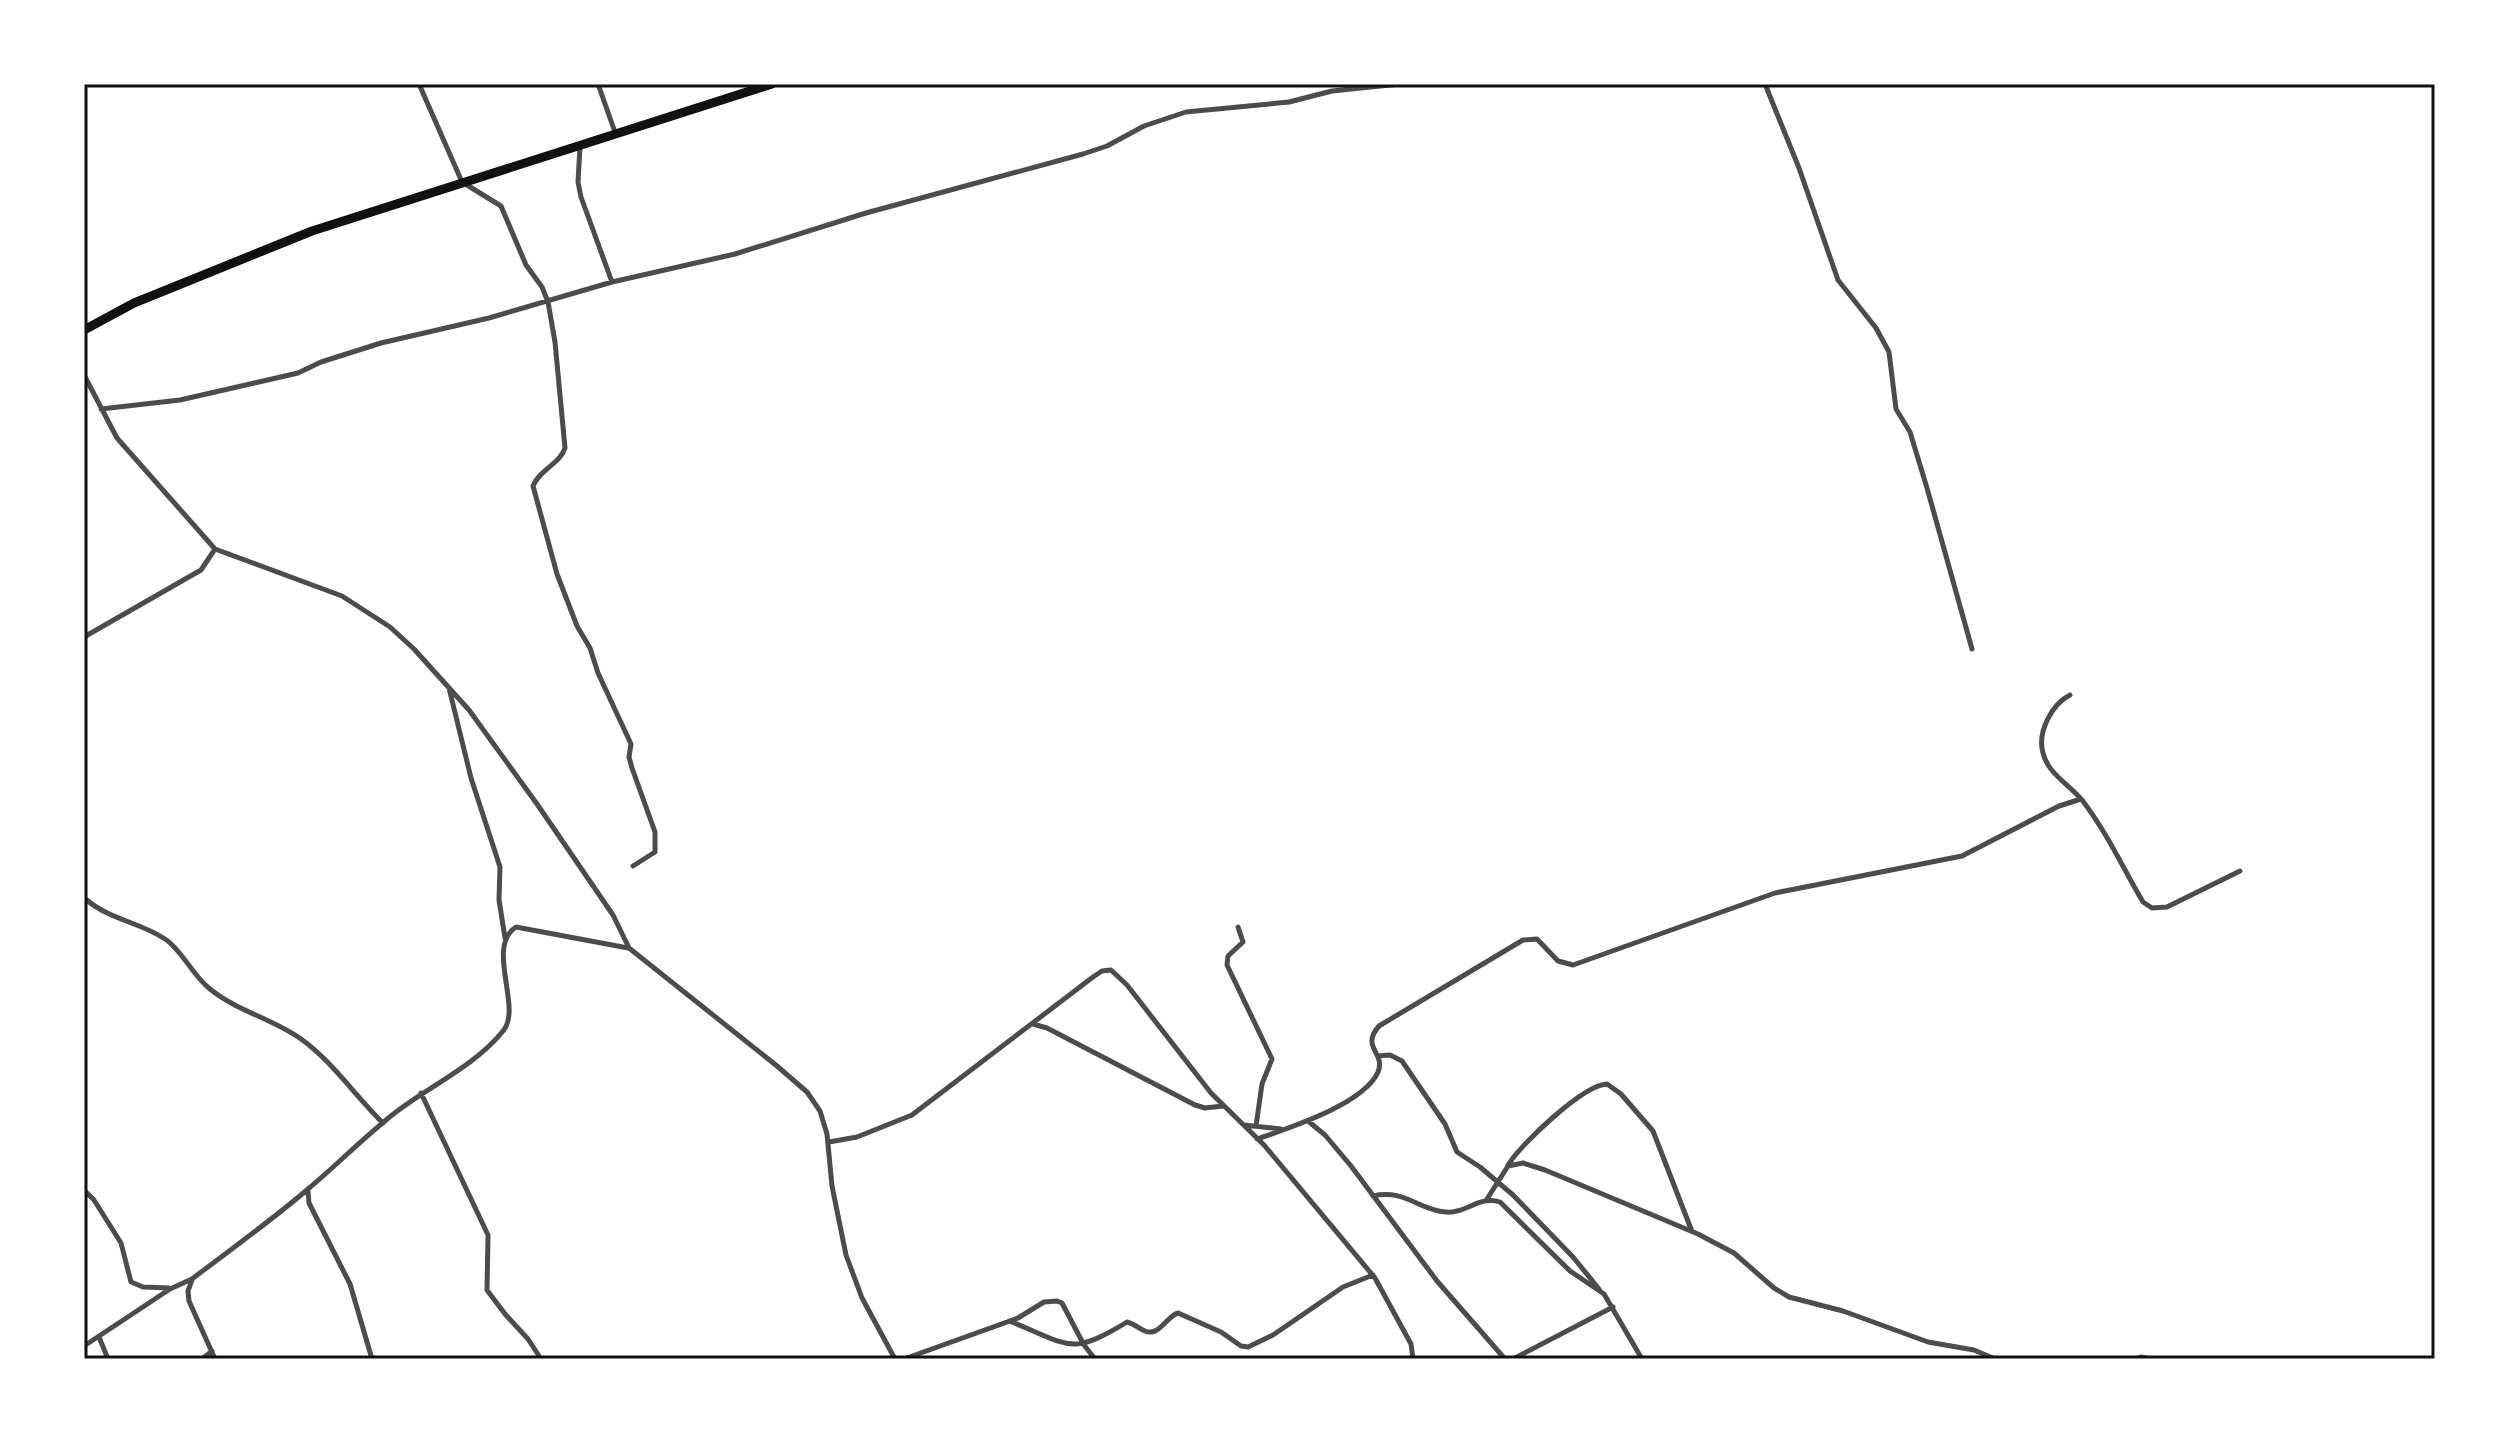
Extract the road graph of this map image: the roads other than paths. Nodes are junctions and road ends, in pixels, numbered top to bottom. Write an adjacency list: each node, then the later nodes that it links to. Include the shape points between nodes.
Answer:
1 (419, 84): 8 (street)
2 (598, 84): 6 (street)
3 (772, 84): 6 (highway)
4 (1400, 84): 9 (street, via 1186,112 1083,154 735,254)
5 (1765, 84): 16 (street, via 1830,263 1889,352 1896,409 1910,432)
6 (616, 135): 7 (highway)
7 (580, 147): 8 (highway); 9 (street, via 581,197)
8 (462, 182): 10 (street, via 501,206); 11 (highway, via 270,246 134,303)
9 (612, 282): 10 (street)
10 (548, 302): 13 (street, via 342,354 298,373 180,400); 20 (street, via 565,448 533,486 557,574 631,744 629,757 655,832 655,852)
11 (84, 330)
12 (84, 375): 13 (street)
13 (101, 409): 14 (street, via 129,455)
14 (215, 549): 15 (street, via 204,568); 17 (street, via 342,596 390,627)
15 (84, 637)
16 (1972, 649)
17 (449, 687): 24 (street, via 500,867); 25 (street, via 580,865)
18 (2070, 695): 19 (street, via 2054,709 2041,747 2050,768)
19 (2081, 799): 21 (street, via 2143,902 2152,908 2167,907); 27 (street, via 1962,856 1775,893 1573,965 1558,961 1542,941 1523,940 1379,1026 1371,1039)
20 (633, 866)
21 (2240, 871)
22 (84, 898): 31 (street, via 112,917 169,941 213,992 302,1040)
23 (1238, 927): 33 (street, via 1243,942 1228,956 1227,965 1272,1059)
24 (506, 940): 25 (street, via 516,927); 28 (street, via 509,1013 504,1031)
25 (629, 948): 36 (street, via 807,1092 820,1111)
26 (1032, 1024): 29 (street, via 1195,1105); 29 (street, via 1093,977 1111,970); 36 (street, via 912,1115)
27 (1378, 1056): 30 (street, via 1379,1071 1357,1094); 38 (street, via 1402,1061 1445,1124 1457,1152)
28 (421, 1093): 31 (street); 58 (street, via 488,1235 487,1290)
29 (1224, 1106): 32 (street)
30 (1307, 1121): 34 (street); 41 (street, via 1325,1135)
31 (383, 1123): 40 (street)
32 (1243, 1125): 33 (street); 35 (street)
33 (1256, 1126): 34 (street)
34 (1285, 1129): 35 (street)
35 (1257, 1139): 44 (street)
36 (829, 1142): 59 (street, via 846,1255)
37 (1508, 1166): 38 (street); 43 (street, via 1523,1163 1545,1170); 43 (street, via 1523,1144 1551,1120 1591,1088 1607,1084 1653,1131)
38 (1497, 1182): 42 (street); 47 (street)
39 (84, 1190): 46 (street, via 121,1243 131,1282)
40 (307, 1190): 45 (street); 57 (street, via 350,1284)
41 (1373, 1196): 42 (street, via 1402,1196 1451,1213); 63 (street)
42 (1487, 1199): 47 (street, via 1500,1202 1570,1271)
43 (1692, 1231): 66 (street, via 1734,1253 1789,1297)
44 (1373, 1275): 51 (street, via 1343,1287 1248,1347 1178,1313 1153,1332 1127,1322); 62 (street, via 1411,1344)
45 (192, 1279): 46 (street); 53 (street, via 189,1301)
46 (170, 1289): 50 (street)
47 (1600, 1290): 48 (street)
48 (1613, 1307): 64 (street); 65 (street)
49 (1009, 1321): 51 (street, via 1060,1343); 51 (street, via 1044,1302 1057,1301); 60 (street)
50 (99, 1337): 52 (street); 54 (street)
51 (1084, 1345): 61 (street)
52 (84, 1346)
53 (212, 1351): 55 (street); 56 (street)
54 (108, 1359)
55 (202, 1359)
56 (215, 1359)
57 (372, 1359)
58 (541, 1359)
59 (895, 1359)
60 (904, 1359)
61 (1095, 1359)
62 (1413, 1359)
63 (1505, 1359)
64 (1513, 1359)
65 (1642, 1359)
66 (1995, 1359)
67 (2049, 1359): 68 (street)
68 (2078, 1359)
69 (2135, 1359): 70 (street)
70 (2151, 1359)

